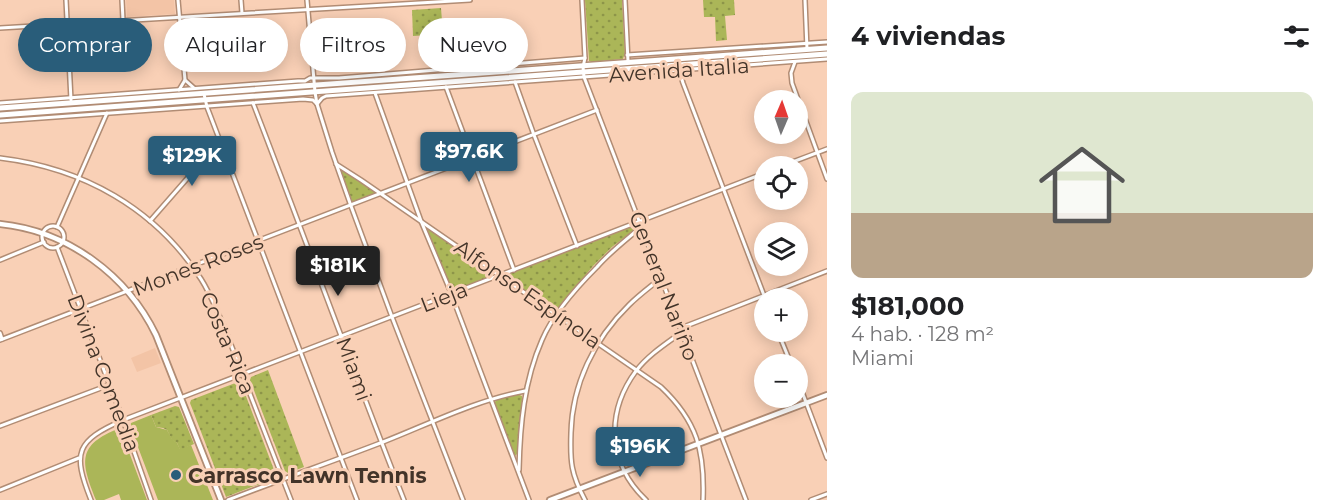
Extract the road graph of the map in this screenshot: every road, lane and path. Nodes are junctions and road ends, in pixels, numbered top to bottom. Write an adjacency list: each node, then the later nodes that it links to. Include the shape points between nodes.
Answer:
1 (66, 0): 16 (street)
2 (122, 0): 17 (street)
3 (178, 0): 15 (street)
4 (241, 0): 14 (street)
5 (308, 0): 13 (street)
6 (470, 0): 11 (street)
7 (582, 0): 27 (street)
8 (625, 0): 25 (street)
9 (805, 0): 22 (street)
10 (362, 1): 12 (street)
11 (425, 1): 12 (street)
12 (363, 6): 13 (street)
13 (308, 10): 14 (street); 34 (street)
14 (242, 13): 15 (street)
15 (179, 17): 18 (street); 35 (street)
16 (67, 18)
17 (123, 18)
18 (152, 19)
19 (18, 27): 20 (street)
20 (0, 28)
21 (827, 42): 22 (street, Avenida Italia)
22 (806, 46): 23 (main road, Avenida Italia); 25 (main road, Avenida Italia)
23 (827, 48)
24 (827, 54): 30 (main road, Avenida Italia)
25 (628, 58): 29 (main road, Avenida Italia)
26 (827, 59): 28 (street, Avenida Italia)
27 (584, 61): 29 (main road, Avenida Italia); 33 (street); 38 (main road, Avenida Italia, via 359,79)
28 (795, 62): 30 (street, Avenida Italia); 61 (street, via 792,83)
29 (595, 64): 31 (street, Avenida Italia)
30 (680, 67): 31 (main road, Avenida Italia); 33 (street, Avenida Italia, via 604,77); 70 (street, via 682,83)
31 (596, 71): 33 (main road, Avenida Italia)
32 (69, 72): 49 (street)
33 (584, 75): 36 (street, Avenida Italia); 43 (main road, Avenida Italia); 55 (street, General Nariño)
34 (314, 78): 38 (street, Avenida Italia); 40 (street, Avenida Italia); 41 (street)
35 (184, 80): 40 (street); 42 (street)
36 (515, 82): 39 (street, Avenida Italia); 58 (street)
37 (288, 87): 41 (main road, Avenida Italia); 45 (street); 48 (main road, Avenida Italia)
38 (341, 87): 41 (main road, Avenida Italia); 41 (main road, Avenida Italia); 43 (main road, Avenida Italia); 52 (street, Avenida Italia)
39 (446, 87): 44 (street, Avenida Italia); 64 (street)
40 (195, 89): 42 (street, Avenida Italia); 48 (street)
41 (317, 90): 45 (main road, Avenida Italia); 52 (street)
42 (179, 91): 46 (street, Avenida Italia); 47 (street)
43 (352, 92): 44 (street, Avenida Italia)
44 (375, 93): 69 (street)
45 (289, 94): 48 (main road, Avenida Italia)
46 (142, 96): 47 (main road, Avenida Italia); 49 (main road, Avenida Italia)
47 (173, 96): 48 (main road, Avenida Italia)
48 (206, 100): 51 (street, Avenida Italia); 54 (main road, Avenida Italia); 59 (street)
49 (71, 101): 50 (street, Avenida Italia); 53 (main road, Avenida Italia)
50 (0, 103)
51 (253, 103): 52 (street, Avenida Italia, via 303,99); 77 (street, Miami)
52 (317, 104): 65 (street)
53 (0, 108)
54 (107, 110): 56 (main road, Avenida Italia); 57 (street, Avenida Italia); 66 (street)
55 (597, 111): 58 (street, Mones Roses); 75 (street, General Nariño)
56 (0, 116)
57 (0, 121)
58 (534, 135): 64 (street, Mones Roses); 84 (street)
59 (220, 141): 73 (street); 81 (street)
60 (827, 149): 61 (street)
61 (817, 153): 62 (street); 68 (street)
62 (808, 156)
63 (0, 158): 66 (street, Costa Rica, via 42,165)
64 (471, 159): 69 (street, Mones Roses); 88 (street)
65 (336, 164): 71 (street, Alfonso Espínola); 72 (street)
66 (79, 177): 73 (street, Costa Rica); 79 (street)
67 (754, 177): 70 (street, Lieja)
68 (827, 179)
69 (408, 184): 71 (street, Mones Roses); 74 (street)
70 (723, 189): 75 (street, Lieja); 92 (street)
71 (382, 194): 72 (street, Mones Roses); 74 (street, Alfonso Espínola)
72 (351, 206): 77 (street, Mones Roses); 99 (street)
73 (150, 221): 87 (street, Costa Rica)
74 (421, 221): 90 (street, Alfonso Espínola); 95 (street)
75 (640, 221): 78 (street, General Nariño); 84 (street, Lieja)
76 (0, 224): 80 (street)
77 (300, 225): 81 (street, Mones Roses); 102 (street, Miami)
78 (642, 226): 91 (street, General Nariño); 98 (street, via 596,267)
79 (57, 227): 80 (street, via 49,227); 83 (street, via 64,235)
80 (43, 234): 82 (street); 83 (street)
81 (258, 241): 87 (street, Mones Roses); 105 (street)
82 (44, 242): 85 (street); 86 (street)
83 (63, 242): 85 (street); 94 (street, via 96,261)
84 (577, 246): 88 (street, Lieja)
85 (57, 247): 97 (street, Divina Comedia)
86 (0, 260)
87 (192, 268): 94 (street, Mones Roses); 107 (street, Costa Rica, via 210,296)
88 (514, 270): 90 (street, Lieja)
89 (827, 271): 93 (street)
90 (501, 275): 95 (street, Lieja); 98 (street, Alfonso Espínola)
91 (662, 278): 100 (street, General Nariño); 104 (street, via 628,306)
92 (761, 288)
93 (786, 288)
94 (129, 292): 97 (street, Mones Roses); 111 (street, via 153,328)
95 (451, 295): 99 (street, Lieja); 112 (street)
96 (754, 301): 100 (street)
97 (80, 310): 103 (street, Mones Roses); 108 (street, Divina Comedia)
98 (557, 315): 104 (street, Alfonso Espínola); 109 (street, via 542,338)
99 (392, 317): 102 (street, Lieja); 117 (street)
100 (682, 330): 106 (street); 119 (street, General Nariño)
101 (0, 333): 103 (street)
102 (342, 336): 105 (street, Lieja); 120 (street, Miami)
103 (1, 340)
104 (598, 343): 106 (street, Alfonso Espínola); 129 (street, via 583,372 572,414 571,462)
105 (300, 352): 107 (street, Lieja); 124 (street)
106 (638, 369): 121 (street, Alfonso Espínola, via 677,403); 127 (street, via 624,392 615,425 615,445)
107 (242, 375): 111 (street, Lieja); 128 (street, Costa Rica)
108 (109, 385): 116 (street, Divina Comedia); 118 (street)
109 (525, 392): 112 (street); 126 (street)
110 (827, 395): 113 (street)
111 (181, 398): 116 (street, Lieja); 134 (street)
112 (491, 400): 117 (street); 126 (street)
113 (808, 403)
114 (808, 405): 122 (street)
115 (794, 408): 119 (street)
116 (123, 420): 123 (street, Lieja, via 90,438); 133 (street, Divina Comedia)
117 (432, 422): 120 (street); 139 (street)
118 (0, 426)
119 (721, 435): 121 (street); 145 (street, General Nariño)
120 (381, 442): 124 (street); 138 (street, Miami)
121 (698, 444): 127 (street); 144 (street, Alfonso Espínola, via 704,469)
122 (825, 446): 125 (street)
123 (80, 458): 130 (street); 132 (street)
124 (340, 458): 128 (street); 137 (street)
125 (827, 458)
126 (519, 472): 140 (street)
127 (624, 472): 129 (street); 143 (street)
128 (283, 478): 135 (street); 136 (street, Costa Rica)
129 (579, 489): 141 (street); 142 (street)
130 (0, 490)
131 (827, 494): 146 (street)
132 (90, 500)
133 (151, 500)
134 (220, 500)
135 (228, 500)
136 (291, 500)
137 (357, 500)
138 (404, 500)
139 (463, 500)
140 (529, 500)
141 (550, 500)
142 (585, 500)
143 (646, 500)
144 (703, 500)
145 (746, 500)
146 (811, 500)

